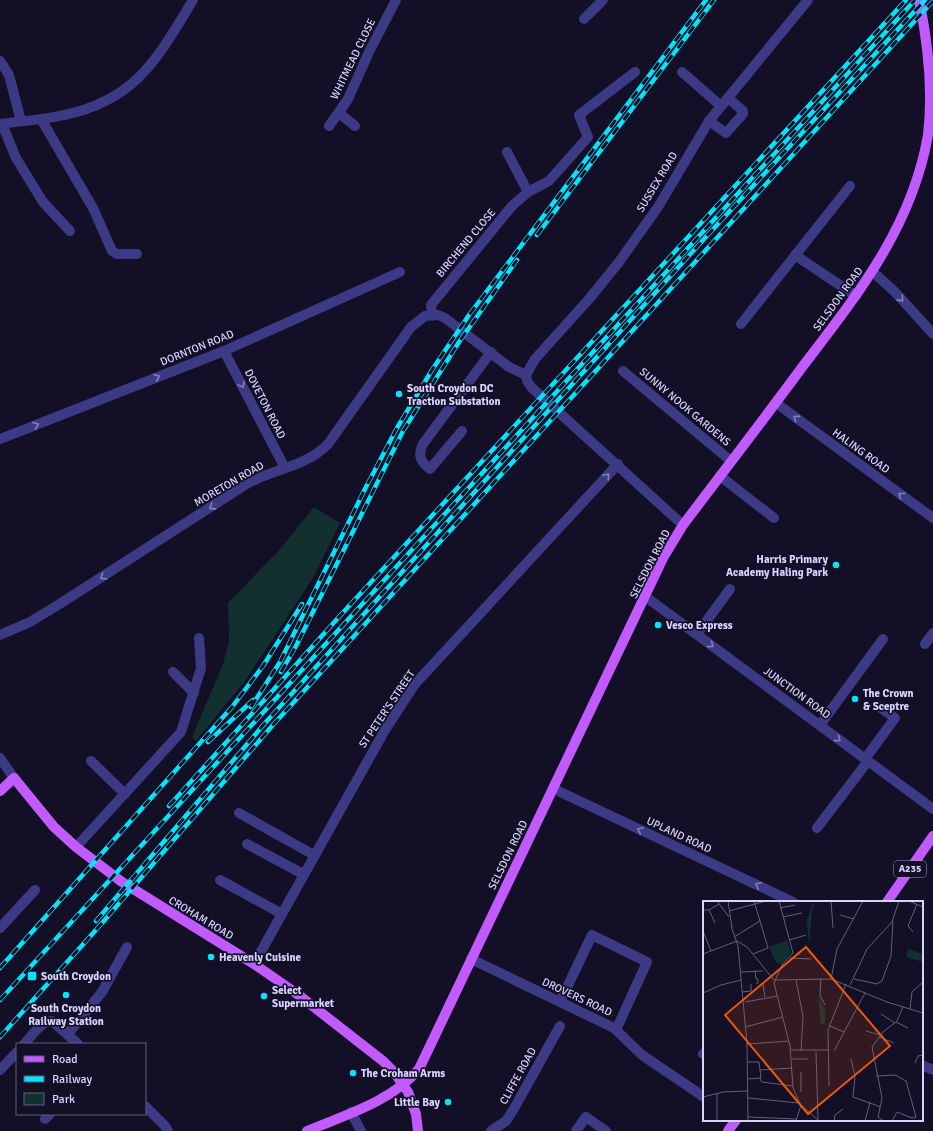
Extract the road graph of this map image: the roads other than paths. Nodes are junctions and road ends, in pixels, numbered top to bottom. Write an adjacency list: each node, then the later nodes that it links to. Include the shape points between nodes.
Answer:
1 (193, 0): 13 (street, via 158,55 126,90 86,110)
2 (396, 0): 12 (street, WHITMEAD CLOSE)
3 (603, 0): 6 (street)
4 (808, 0): 11 (street, SUSSEX ROAD)
5 (919, 0): 10 (main road, SELSDON ROAD, via 926,40)
6 (584, 19)
7 (0, 61): 14 (street, via 9,75)
8 (635, 72): 22 (street, BIRCHEND CLOSE, via 579,115 588,137 549,181)
9 (682, 72): 11 (street)
10 (931, 100): 19 (main road, SELSDON ROAD)
11 (724, 102): 15 (street, SUSSEX ROAD); 15 (street, via 743,111 743,114 726,133)
12 (339, 113): 17 (street, WHITMEAD CLOSE); 18 (street)
13 (41, 119): 14 (street); 24 (street, via 93,208 112,251 117,254)
14 (20, 121): 16 (street)
15 (709, 121): 35 (street, SUSSEX ROAD, via 658,207 632,245 599,288 535,359)
16 (1, 124): 23 (street, via 28,179 43,202)
17 (329, 126)
18 (355, 126)
19 (931, 126): 27 (main road, SELSDON ROAD, via 907,203)
20 (507, 152): 22 (street)
21 (850, 186): 25 (street)
22 (528, 192): 29 (street, BIRCHEND CLOSE, via 512,206 431,305)
23 (70, 231)
24 (137, 254)
25 (795, 255): 28 (street); 30 (street)
26 (400, 272): 32 (street, DORNTON ROAD)
27 (873, 272): 28 (main road, SELSDON ROAD); 31 (street, one-way to 31)
28 (856, 296): 36 (main road, SELSDON ROAD)
29 (432, 315): 33 (street, via 449,320); 41 (street, MORETON ROAD, via 425,316 414,324 324,449 311,458)
30 (740, 324)
31 (933, 334)
32 (224, 351): 38 (street, DORNTON ROAD, one-way to 32); 41 (street, DOVETON ROAD, one-way to 41)
33 (491, 352): 35 (street, via 512,369); 37 (street, via 423,444 419,453 422,462 430,469)
34 (623, 371): 39 (street, SUNNY NOOK GARDENS)
35 (526, 375): 40 (street, via 532,388)
36 (776, 403): 39 (main road, SELSDON ROAD); 44 (street, HALING ROAD, one-way to 36)
37 (462, 430)
38 (0, 439)
39 (731, 461): 42 (main road, SELSDON ROAD)
40 (618, 464): 45 (street); 71 (street, ST PETER'S STREET, one-way to 40, via 384,730 415,684)
41 (285, 468): 50 (street, MORETON ROAD, one-way to 50, via 248,483 58,605 30,622)
42 (720, 476): 43 (street); 45 (main road, SELSDON ROAD)
43 (774, 518)
44 (933, 518)
45 (683, 525): 47 (main road, SELSDON ROAD, via 663,558)
46 (730, 589): 49 (street)
47 (646, 597): 49 (street, JUNCTION ROAD); 62 (main road, SELSDON ROAD)
48 (933, 633): 53 (street)
49 (696, 634): 57 (street, JUNCTION ROAD, one-way to 57)
50 (0, 635)
51 (199, 638): 55 (street, via 201,668)
52 (883, 639): 57 (street)
53 (925, 644)
54 (173, 672): 55 (street)
55 (194, 693): 64 (street, via 181,732)
56 (878, 706): 59 (street, via 895,718)
57 (820, 725): 59 (street, JUNCTION ROAD, one-way to 59)
58 (0, 758): 61 (street, CROHAM ROAD)
59 (866, 760): 65 (street, JUNCTION ROAD); 67 (street)
60 (90, 762): 64 (street)
61 (14, 778): 63 (main road); 70 (main road, CROHAM ROAD, via 54,827)
62 (554, 789): 75 (street, UPLAND ROAD, one-way to 62); 80 (main road, SELSDON ROAD)
63 (0, 791)
64 (125, 794): 70 (street)
65 (933, 809)
66 (239, 813): 71 (street)
67 (816, 828)
68 (933, 836): 76 (main road, A235)
69 (247, 844): 72 (street)
70 (76, 847): 81 (main road, CROHAM ROAD, via 122,882)
71 (314, 855): 72 (street, ST PETER'S STREET)
72 (303, 874): 77 (street, ST PETER'S STREET)
73 (220, 880): 77 (street)
74 (36, 890): 78 (street)
75 (791, 901)
76 (888, 901)
77 (282, 914): 81 (street, ST PETER'S STREET)
78 (0, 928)
79 (126, 946): 85 (street, via 102,992)
80 (471, 959): 82 (street, DROVERS ROAD); 92 (main road, SELSDON ROAD, via 422,1065)
81 (254, 964): 92 (main road, CROHAM ROAD, via 346,1031 394,1072)
82 (560, 1002): 84 (street, DROVERS ROAD); 84 (street, via 592,935 599,938 647,962)
83 (560, 1026): 101 (street, CLIFFE ROAD, via 512,1112 506,1121)
84 (616, 1030): 93 (street, DROVERS ROAD, via 642,1055)
85 (68, 1034): 86 (street, via 52,1021 47,1021); 87 (street)
86 (25, 1043)
87 (77, 1043)
88 (16, 1053): 90 (street)
89 (923, 1065): 91 (street)
90 (0, 1070)
91 (933, 1070)
92 (404, 1084): 95 (main road, SELSDON ROAD, via 386,1096); 100 (main road, via 412,1102)
93 (703, 1096)
94 (146, 1107): 97 (street)
95 (351, 1112): 98 (main road, SELSDON ROAD); 99 (street)
96 (735, 1121): 104 (main road)
97 (168, 1131)
98 (307, 1131)
99 (361, 1131)
100 (418, 1131)
101 (491, 1131)
102 (576, 1131): 103 (street, via 586,1117)
103 (606, 1131)
104 (728, 1131)

